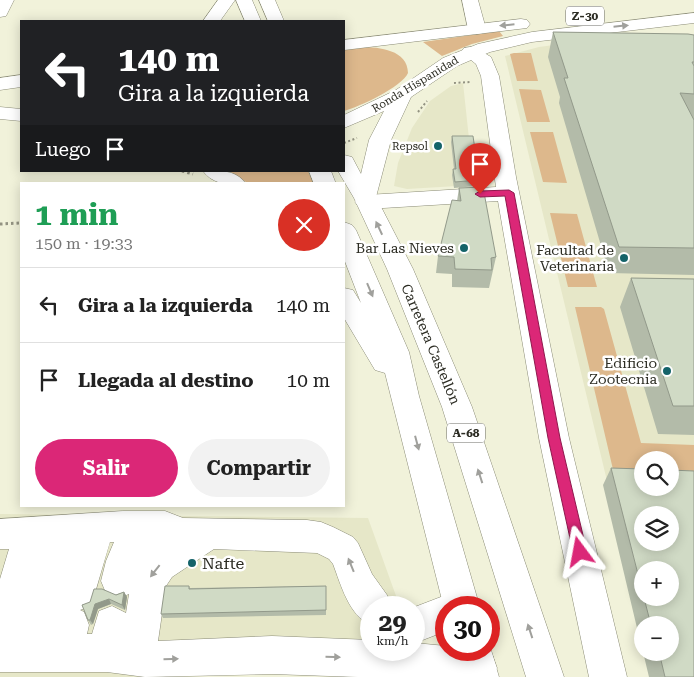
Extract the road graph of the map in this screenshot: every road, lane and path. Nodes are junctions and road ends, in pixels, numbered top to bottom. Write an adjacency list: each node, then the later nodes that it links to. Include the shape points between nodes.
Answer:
1 (6, 0): 7 (main road)
2 (227, 0): 9 (main road)
3 (244, 0): 10 (main road)
4 (267, 0): 11 (main road)
5 (470, 0): 12 (main road)
6 (694, 3): 12 (main road, Z-30, one-way to 12)
7 (0, 12)
8 (690, 19): 15 (main road, Ronda Hispanidad / Z-30, one-way to 8, via 532,37)
9 (212, 20)
10 (253, 20)
11 (276, 20)
12 (477, 28): 13 (main road, Z-30)
13 (391, 40): 14 (main road, Z-30); 16 (main road, via 412,47)
14 (345, 45)
15 (470, 52): 16 (main road, Ronda Hispanidad / Z-30); 31 (main road, via 484,61 490,76)
16 (427, 72): 21 (main road, Ronda Hispanidad / Z-30); 24 (path)
17 (20, 81): 19 (main road)
18 (475, 81): 20 (path)
19 (0, 84)
20 (447, 85)
21 (403, 94): 25 (main road, Ronda Hispanidad / Z-30); 32 (main road, via 380,140)
22 (0, 113): 23 (main road)
23 (20, 115)
24 (416, 115)
25 (345, 122)
26 (362, 136): 27 (path)
27 (345, 143)
28 (345, 164): 32 (main road, Carretera Castellón / A-68)
29 (216, 172): 30 (main road)
30 (232, 182)
31 (509, 193): 32 (main road); 45 (main road, via 554,438)
32 (366, 199): 47 (main road, Carretera Castellón / A-68, one-way to 32, via 458,408 416,306)
33 (20, 223): 34 (path)
34 (0, 224)
35 (345, 232): 37 (main road, one-way to 37, via 395,352)
36 (345, 299): 37 (main road)
37 (404, 396): 42 (main road, one-way to 42)
38 (52, 531): 39 (main road, via 165,526); 43 (main road); 43 (main road)
39 (196, 533): 40 (main road, via 130,546 122,562); 41 (main road, one-way to 39, via 346,554 333,542 307,536); 44 (main road, one-way to 44, via 160,565 149,580)
40 (119, 581)
41 (366, 596)
42 (454, 596)
43 (41, 628): 44 (main road)
44 (119, 645): 46 (main road, one-way to 46, via 160,660 272,655)
45 (605, 662)
46 (477, 665)
47 (545, 677)

